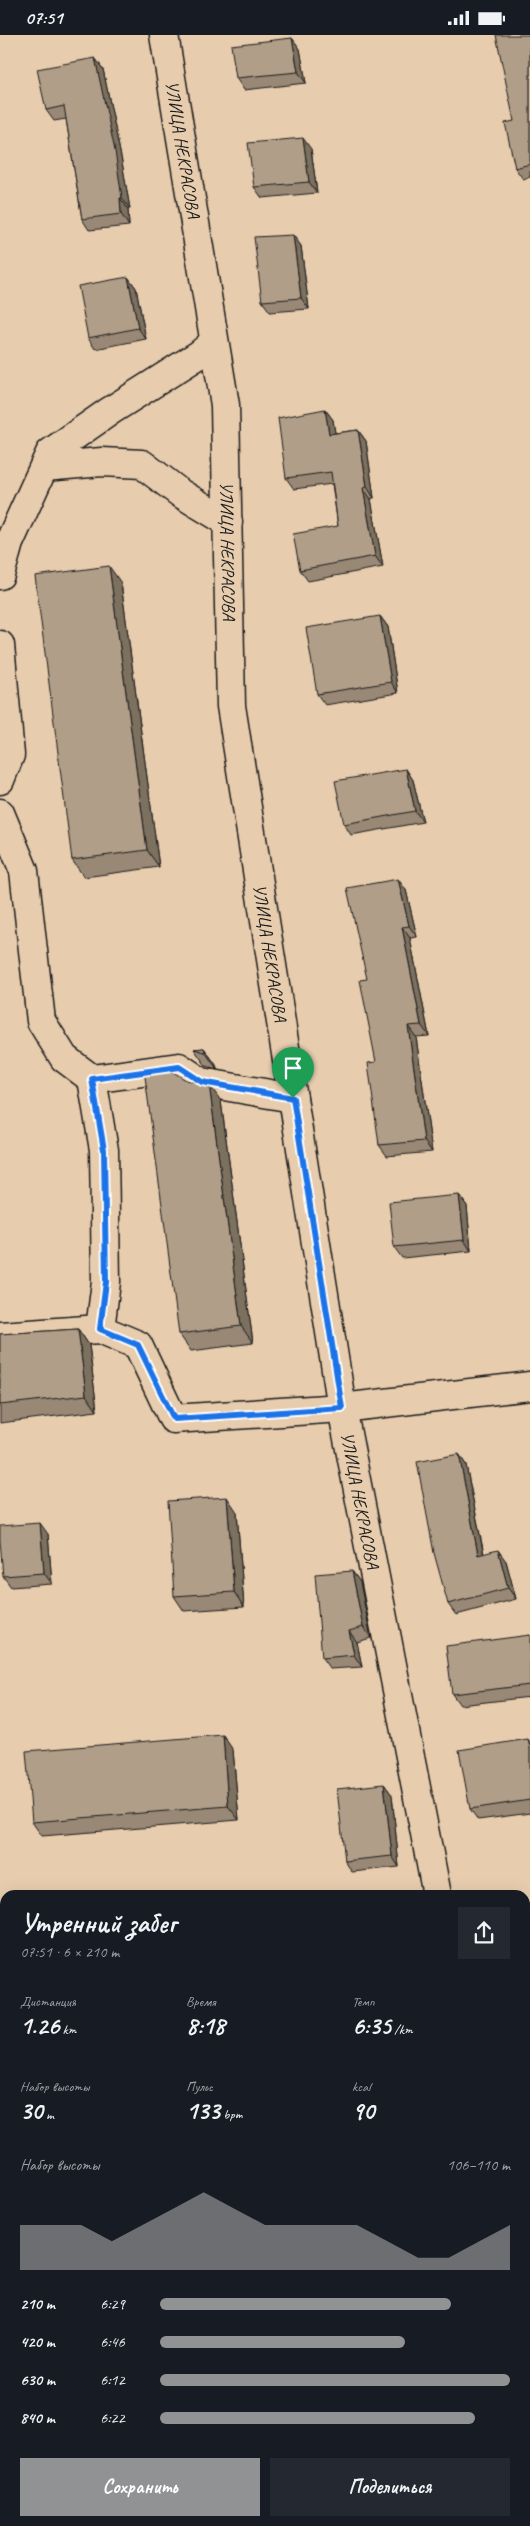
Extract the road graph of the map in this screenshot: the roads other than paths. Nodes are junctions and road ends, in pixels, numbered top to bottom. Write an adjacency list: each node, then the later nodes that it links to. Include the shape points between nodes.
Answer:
1 (164, 35): 2 (street, УЛИЦА НЕКРАСОВА)
2 (213, 343): 3 (street, via 50,453); 4 (street, УЛИЦА НЕКРАСОВА, via 226,405)
3 (44, 467): 4 (street, via 102,462 142,464 180,493); 5 (street, via 9,543)
4 (228, 522): 10 (street, УЛИЦА НЕКРАСОВА, via 231,706)
5 (0, 575)
6 (0, 645): 7 (street, via 10,755)
7 (0, 780)
8 (0, 813): 9 (street, via 24,871 41,1021 64,1058)
9 (92, 1079): 10 (street, via 179,1067 202,1082); 11 (street, via 104,1150 106,1282)
10 (293, 1098): 14 (street, УЛИЦА НЕКРАСОВА)
11 (100, 1329): 12 (street); 14 (street, via 138,1345 174,1419)
12 (0, 1336)
13 (530, 1386): 14 (street)
14 (342, 1408): 15 (street, УЛИЦА НЕКРАСОВА)
15 (436, 1890)

